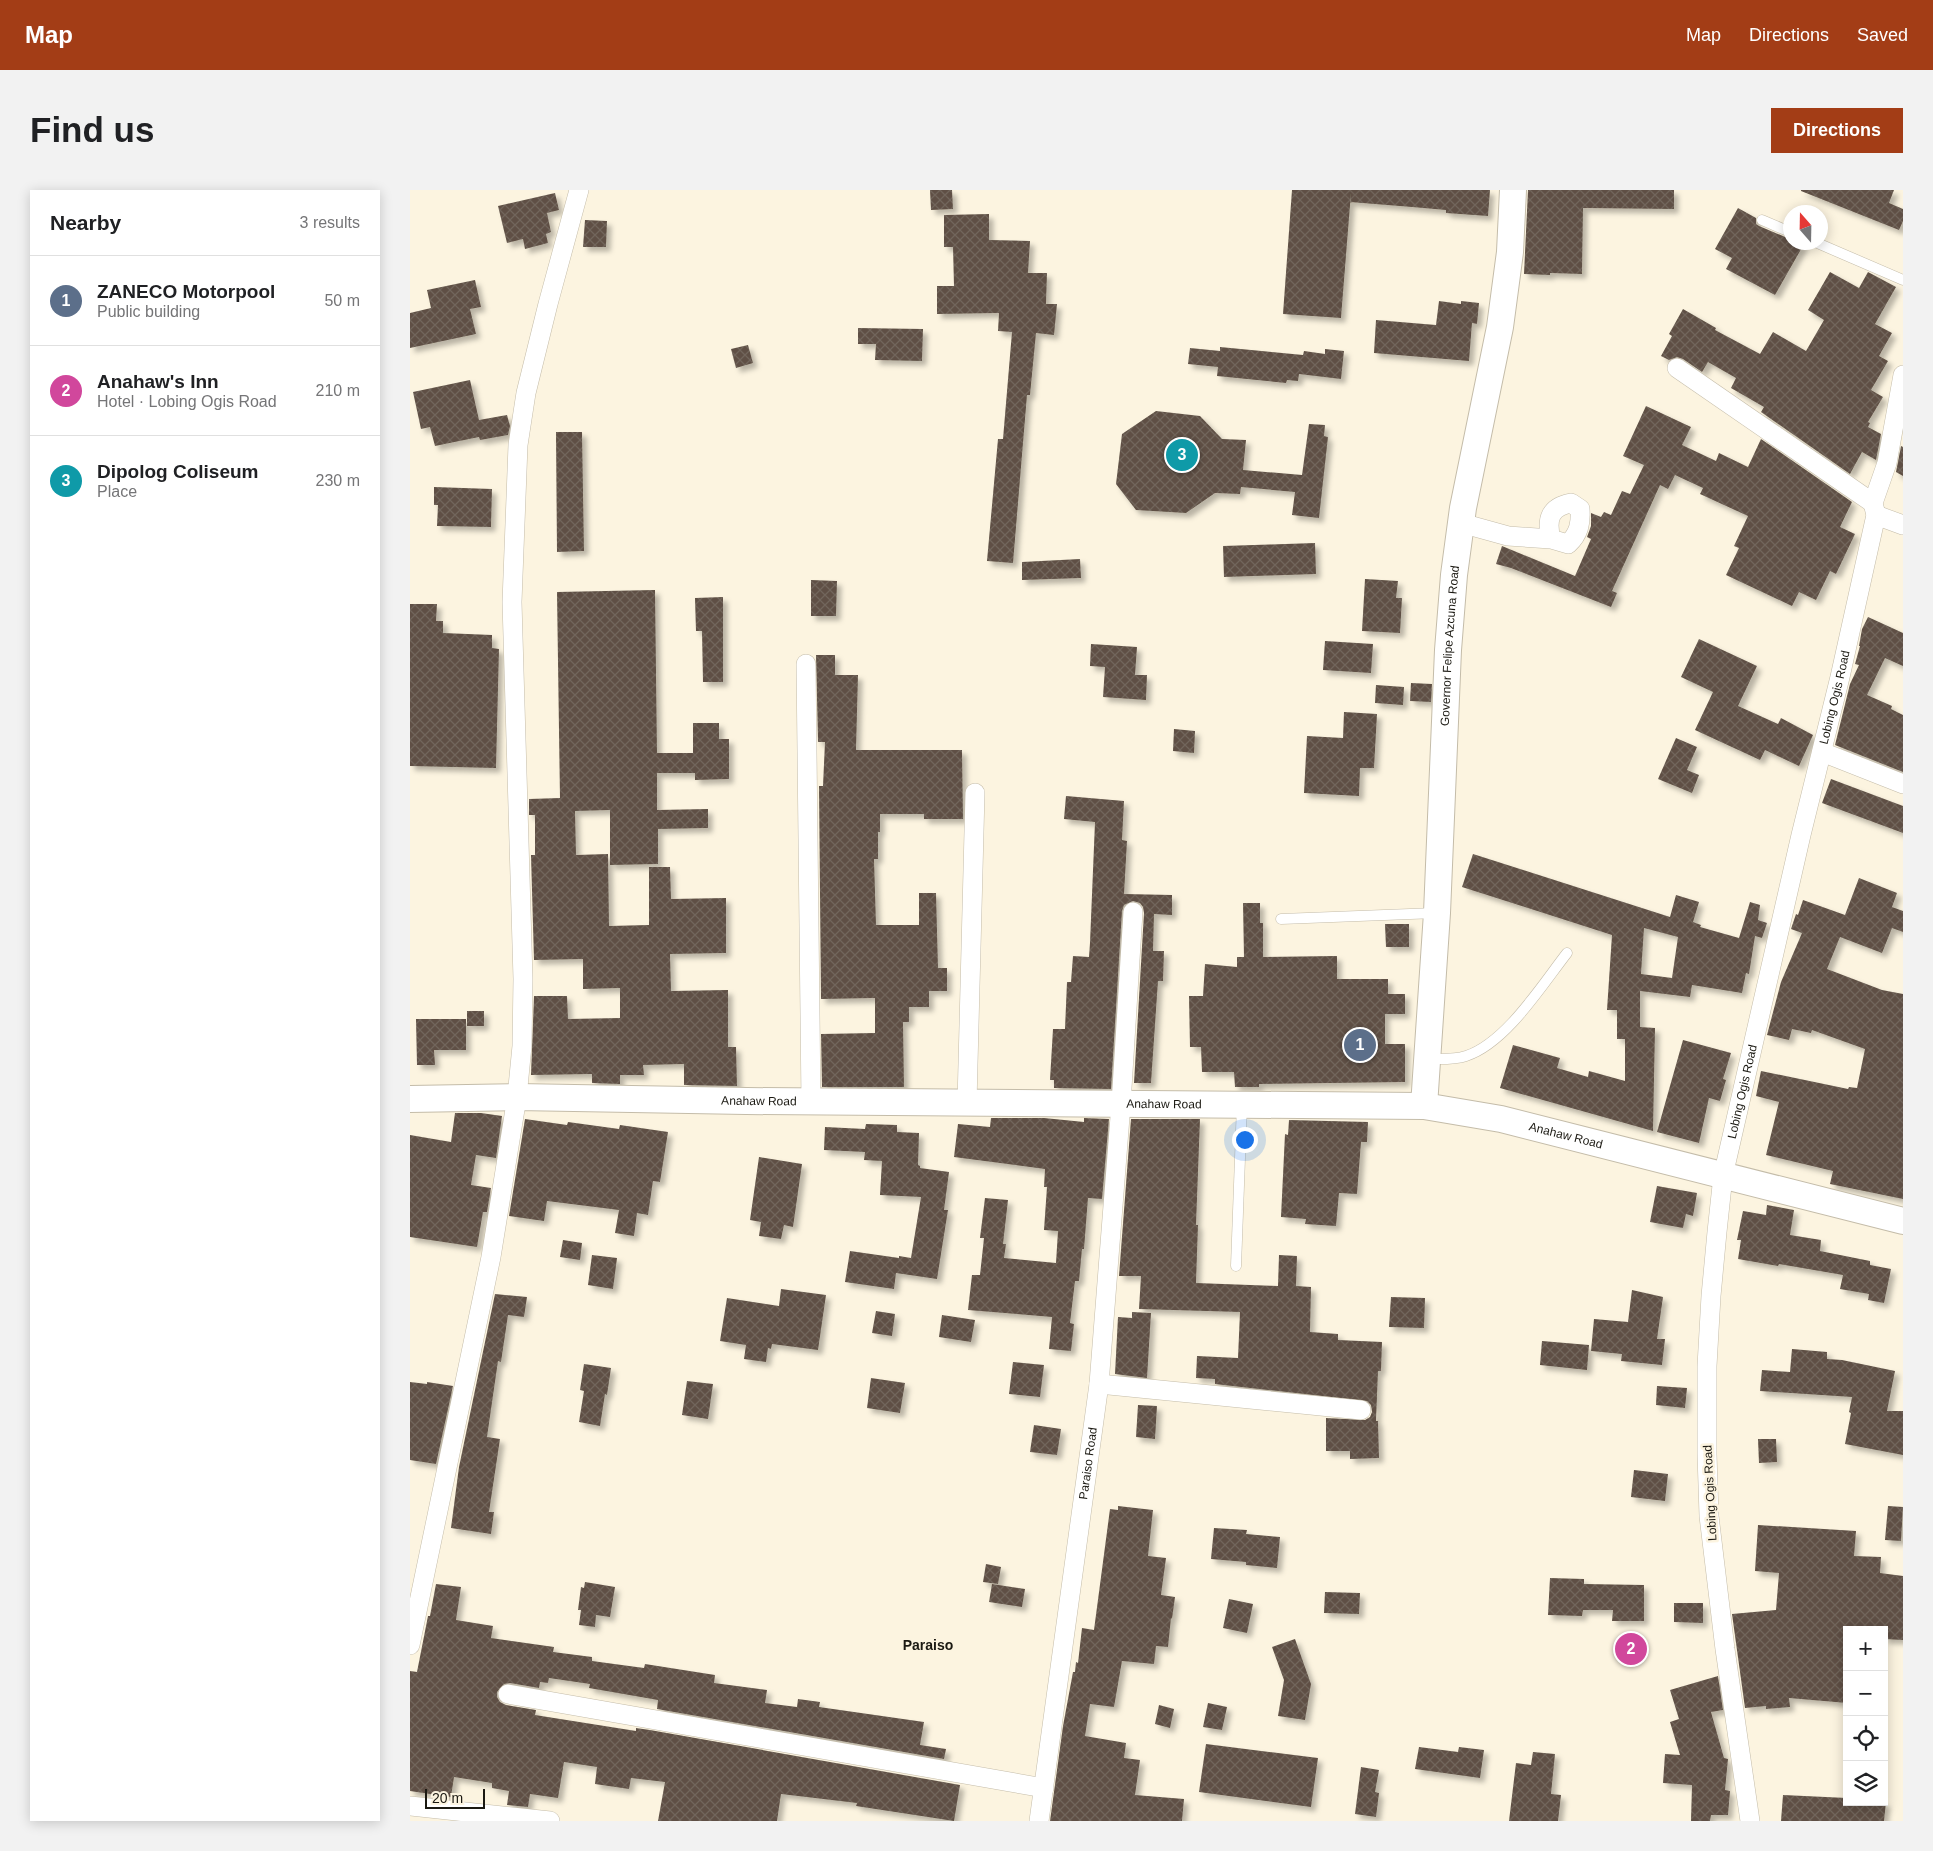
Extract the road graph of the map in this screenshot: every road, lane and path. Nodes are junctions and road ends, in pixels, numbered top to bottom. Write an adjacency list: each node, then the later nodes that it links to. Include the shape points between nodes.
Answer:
1 (579, 190): 22 (street, via 526,393 518,445 512,602 523,979)
2 (1513, 190): 10 (street, Governor Felipe Azcuna Road, via 1510,252 1500,328)
3 (1762, 220): 4 (lane)
4 (1783, 229)
5 (1828, 248): 6 (lane)
6 (1903, 280)
7 (1677, 368): 9 (street)
8 (1903, 375): 9 (street, Lobing Ogis Road, via 1887,463)
9 (1874, 509): 11 (street); 14 (street, Lobing Ogis Road)
10 (1461, 524): 12 (street, via 1508,536); 18 (street, Governor Felipe Azcuna Road, via 1448,650)
11 (1903, 525)
12 (1551, 539)
13 (806, 664): 24 (street)
14 (1822, 752): 15 (street); 29 (street, Lobing Ogis Road)
15 (1903, 784)
16 (975, 792): 25 (street)
17 (1133, 912): 27 (street, Paraiso Road)
18 (1437, 913): 19 (lane); 21 (street, Governor Felipe Azcuna Road)
19 (1281, 918)
20 (1567, 953): 21 (lane, via 1513,1022 1496,1038 1465,1057)
21 (1427, 1060): 28 (street, Governor Felipe Azcuna Road)
22 (517, 1097): 23 (street, Anahaw Road); 24 (street, Anahaw Road); 34 (street, via 491,1256)
23 (410, 1099)
24 (811, 1102): 25 (street, Anahaw Road)
25 (967, 1103): 27 (street, Anahaw Road)
26 (1242, 1103): 27 (street, Anahaw Road); 28 (street, Anahaw Road); 31 (lane)
27 (1121, 1104): 32 (street, Paraiso Road)
28 (1424, 1106): 29 (street, Anahaw Road, via 1501,1119)
29 (1723, 1176): 30 (street, Anahaw Road); 40 (street, Lobing Ogis Road, via 1707,1366 1709,1516)
30 (1903, 1222)
31 (1236, 1266)
32 (1099, 1384): 33 (street); 36 (street, Paraiso Road)
33 (1361, 1410)
34 (410, 1645)
35 (508, 1694): 36 (street)
36 (1044, 1788): 39 (street, Paraiso Road)
37 (410, 1806): 38 (street)
38 (550, 1821)
39 (1039, 1821)
40 (1750, 1821)

